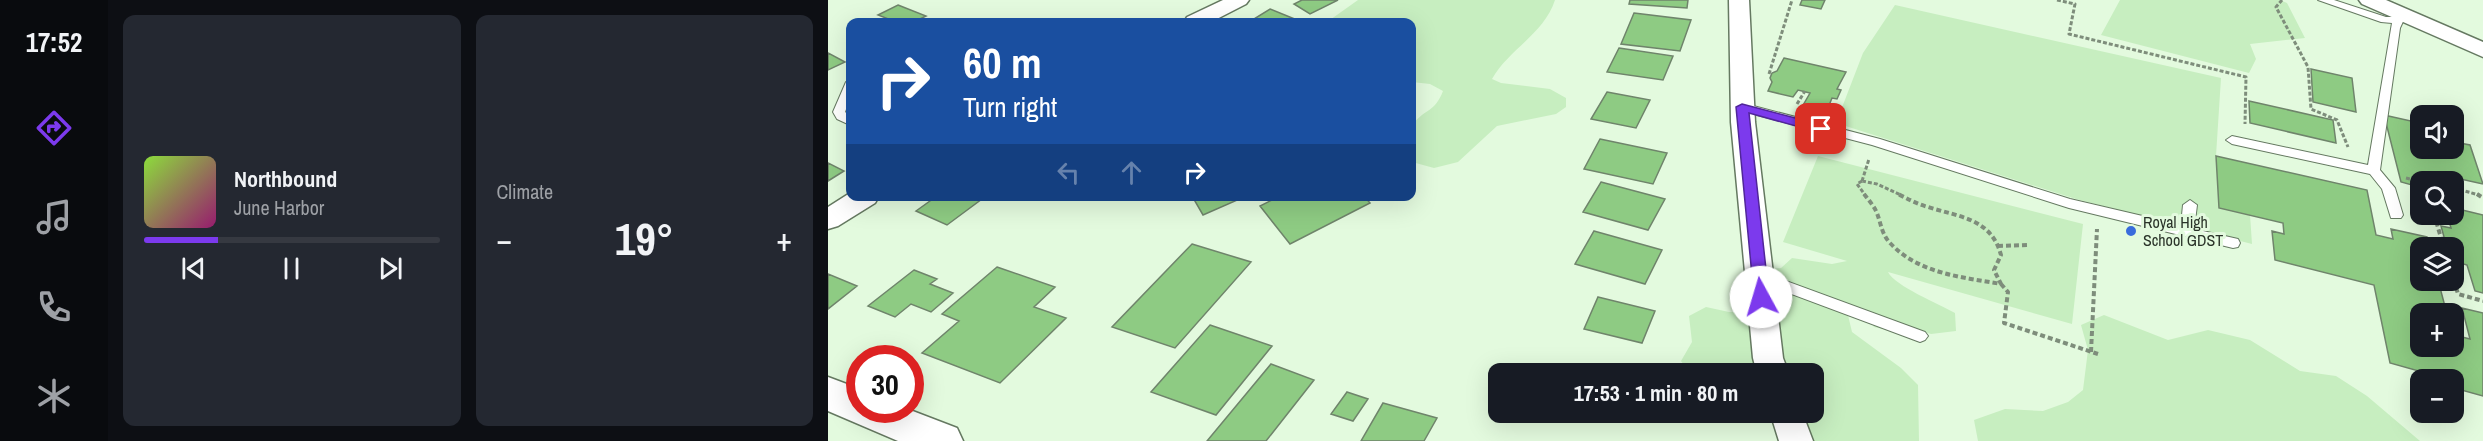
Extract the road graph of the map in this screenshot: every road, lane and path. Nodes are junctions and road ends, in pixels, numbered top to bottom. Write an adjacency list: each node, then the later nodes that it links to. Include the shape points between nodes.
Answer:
1 (1239, 0): 9 (street)
2 (1739, 0): 15 (street)
3 (1792, 0): 11 (path)
4 (2057, 0): 18 (path, via 2075,4 2069,34 2246,77)
5 (2282, 0): 20 (path, via 2276,7 2308,67 2311,109 2337,120)
6 (2323, 0): 8 (lane, via 2385,20)
7 (2369, 0): 8 (street)
8 (2400, 17): 10 (street); 21 (lane, via 2395,28)
9 (1203, 18)
10 (2483, 50)
11 (1766, 82)
12 (846, 95): 16 (lane, via 839,112)
13 (1789, 101): 14 (path)
14 (1798, 104)
15 (1742, 107): 27 (lane, via 1876,142); 34 (street)
16 (846, 119)
17 (2232, 140): 18 (lane)
18 (2245, 143): 20 (lane)
19 (1867, 165): 22 (path)
20 (2355, 167): 21 (lane)
21 (2374, 171): 28 (lane, via 2388,188)
22 (1862, 181): 33 (path, via 1874,182 1919,204 1984,226); 35 (path, via 1857,184 1876,210 1880,228 1890,243 1934,272)
23 (2464, 190): 24 (path)
24 (2483, 198)
25 (858, 201): 29 (street)
26 (2190, 205): 30 (lane)
27 (2098, 210): 30 (lane); 39 (path)
28 (2396, 214)
29 (828, 219)
30 (2187, 231): 31 (lane)
31 (2233, 243)
32 (2028, 245): 33 (path)
33 (1998, 246): 35 (path, via 2001,255 1993,266 1993,274)
34 (1759, 276): 38 (lane); 41 (street)
35 (2001, 284): 39 (path, via 2008,292 2004,323)
36 (2457, 291): 37 (path)
37 (2483, 301)
38 (1920, 336)
39 (2091, 352): 40 (path)
40 (2098, 354)
41 (1770, 363)
42 (828, 393): 43 (street)
43 (846, 400)
44 (899, 423): 46 (street)
45 (1790, 423): 47 (street)
46 (943, 441)
47 (1796, 441)

